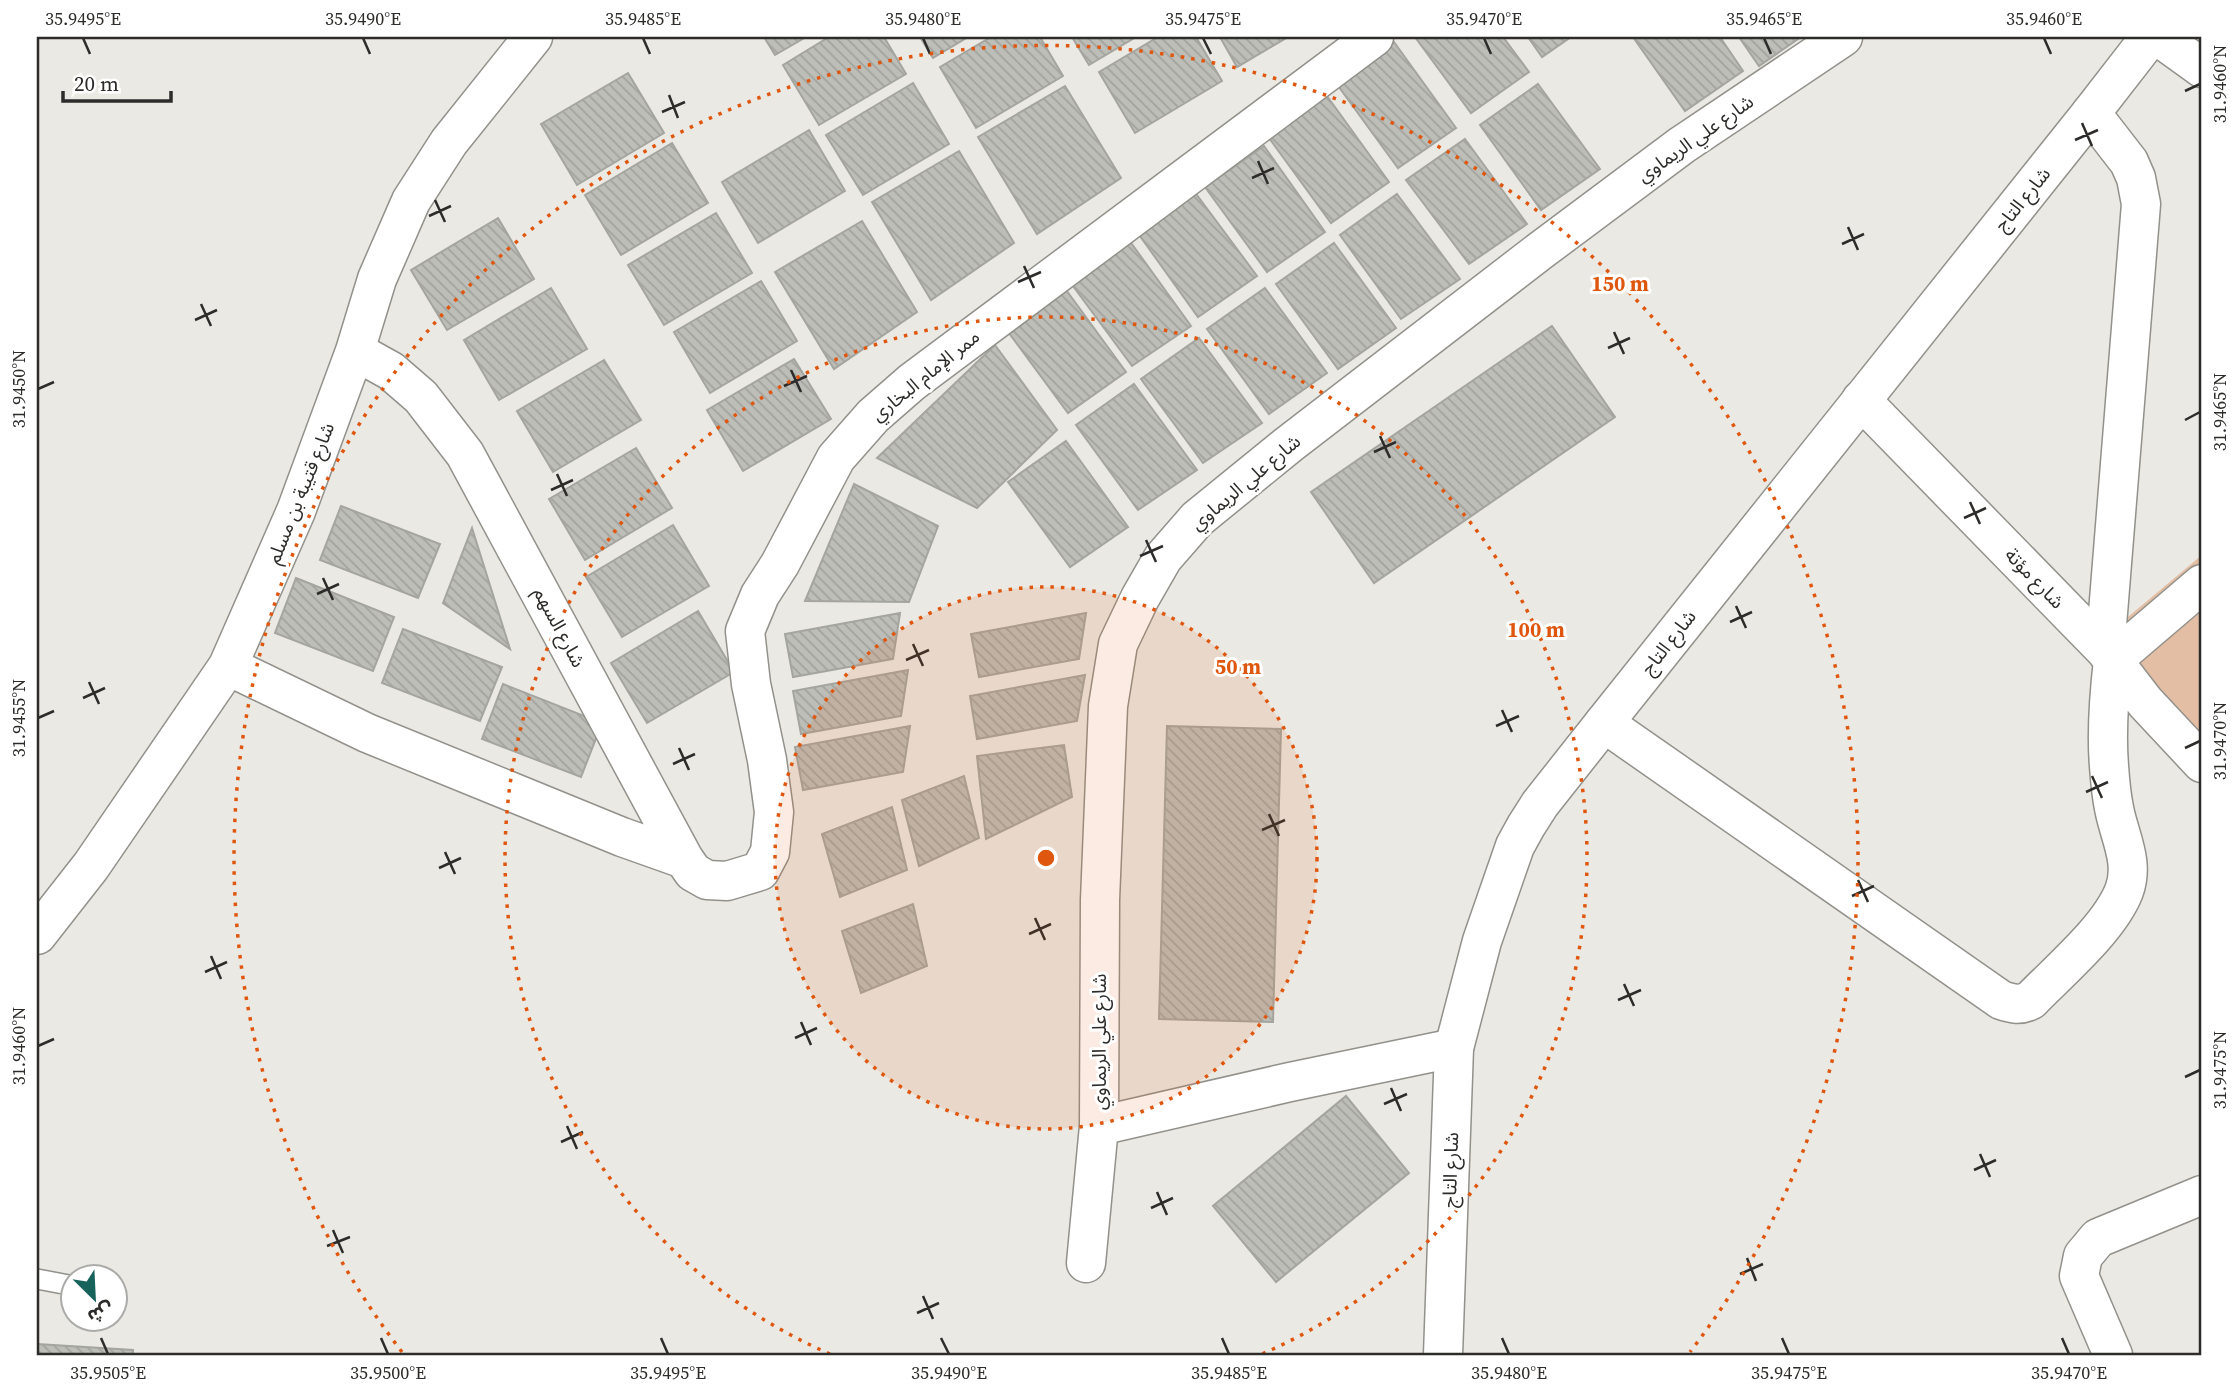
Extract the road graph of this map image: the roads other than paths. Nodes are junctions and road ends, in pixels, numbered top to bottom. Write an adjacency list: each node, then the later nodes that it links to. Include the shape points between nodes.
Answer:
1 (533, 37): 8 (street, شارع قتيبة بن مسلم, via 449,142 411,201 377,279)
2 (1374, 37): 16 (street, ممر الإمام البخاري, via 912,382 873,415 836,457 745,631 774,813 770,852)
3 (1843, 37): 19 (street, شارع علي الريماوي, via 1682,145 1540,251 1207,510 1163,558 1118,644 1108,706 1100,900)
4 (2150, 37): 7 (street, شارع التاج)
5 (2160, 37): 6 (street)
6 (2202, 68)
7 (2091, 113): 9 (street, شارع التاج); 11 (street, via 2129,162 2140,204)
8 (355, 351): 12 (street, شارع قتيبة بن مسلم, via 296,511); 15 (street, شارع السهم, via 391,371 421,397 465,454)
9 (1861, 400): 11 (street, شارع مؤتة); 13 (street, شارع التاج)
10 (2202, 584): 11 (street)
11 (2109, 655): 13 (street, via 2109,766 2129,873 2125,890 2097,932 2022,1004 2001,1000); 14 (street, شارع مؤتة)
12 (228, 666): 15 (street, via 368,733); 17 (street, شارع قتيبة بن مسلم, via 91,866)
13 (1604, 723): 18 (street, شارع التاج, via 1525,826 1482,941)
14 (2202, 763)
15 (684, 859): 16 (street, شارع السهم, via 693,872 707,880 727,881)
16 (760, 871)
17 (37, 935)
18 (1454, 1048): 19 (street); 24 (street, شارع التاج)
19 (1099, 1126): 21 (street, شارع علي الريماوي)
20 (2202, 1195): 25 (street, via 2098,1238 2083,1256 2079,1276)
21 (1086, 1263)
22 (37, 1279): 23 (lane)
23 (60, 1283)
24 (1443, 1355)
25 (2113, 1355)

